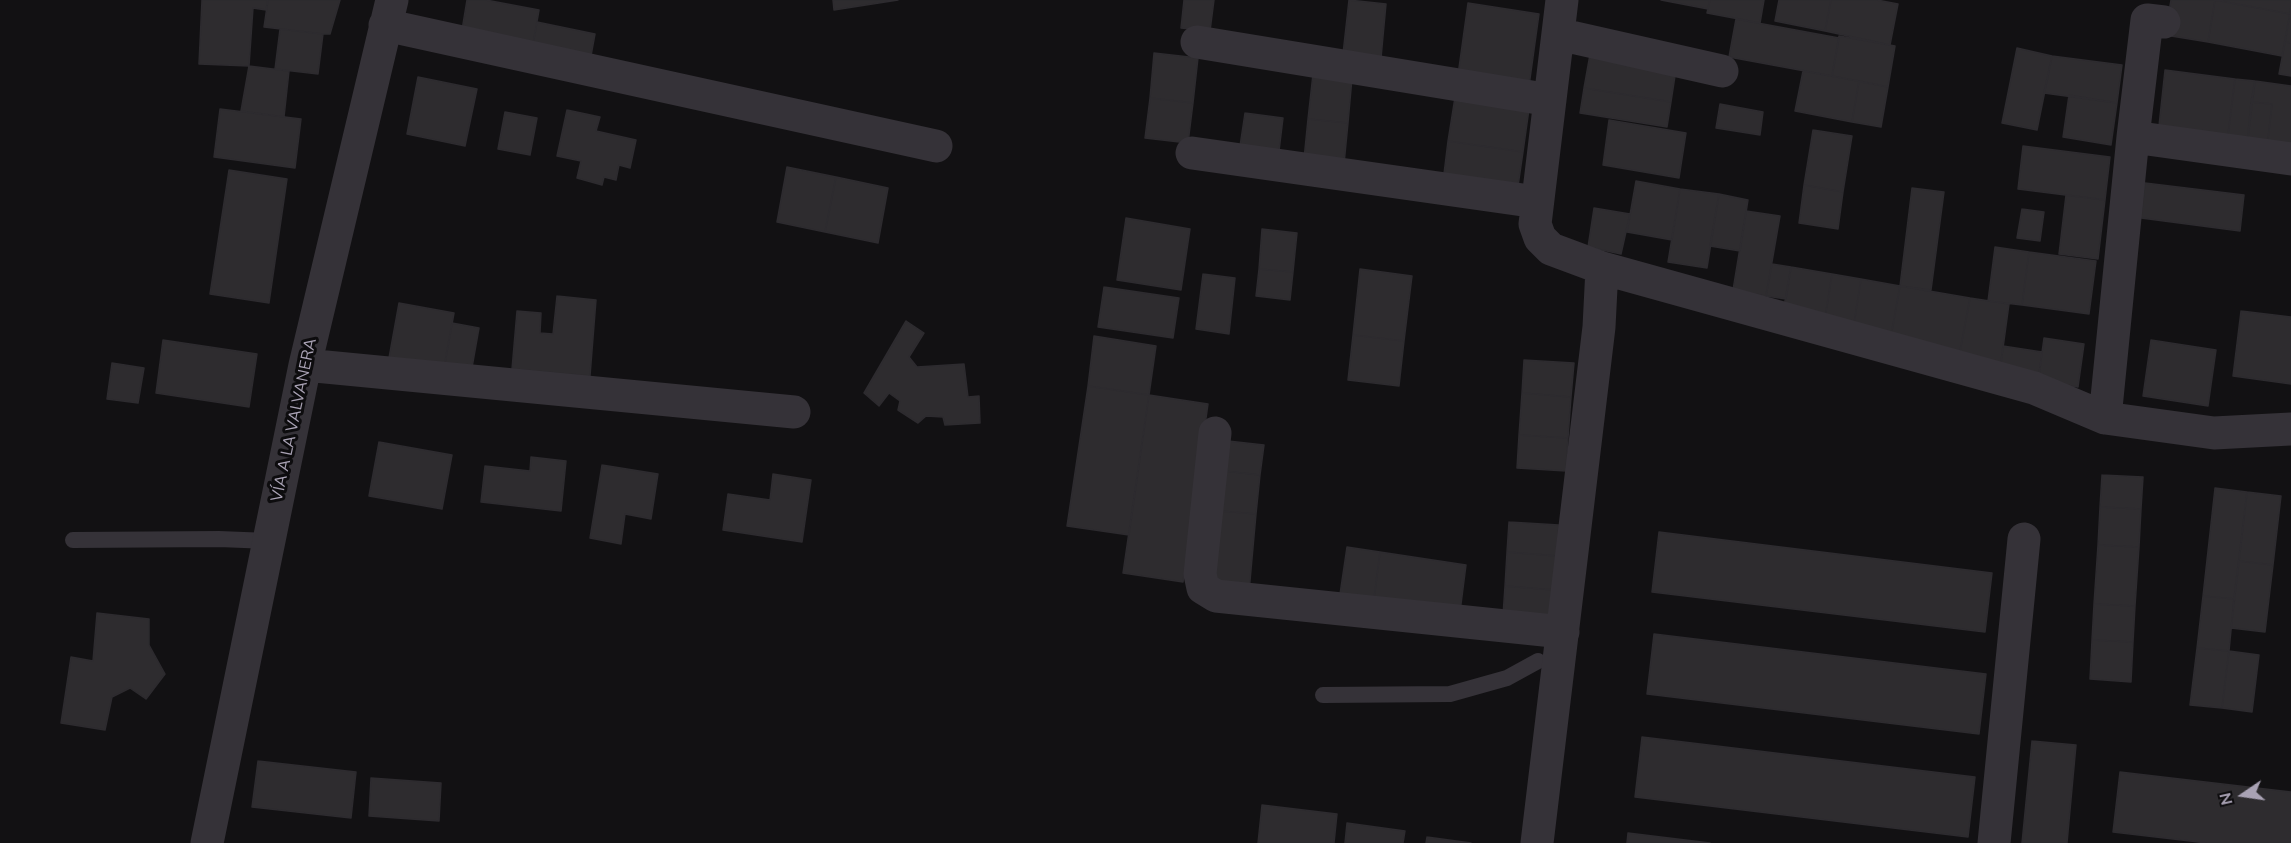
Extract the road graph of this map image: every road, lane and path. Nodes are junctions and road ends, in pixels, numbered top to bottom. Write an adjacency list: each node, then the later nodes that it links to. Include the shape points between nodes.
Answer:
1 (1562, 0): 4 (street)
2 (389, 13): 9 (street); 14 (street, VÍA A LA VALVANERA)
3 (2164, 22): 8 (street, via 2147,20)
4 (1558, 34): 6 (street); 7 (street)
5 (1197, 42): 7 (street)
6 (1722, 70)
7 (1550, 100): 12 (street)
8 (2133, 137): 11 (street); 16 (street)
9 (936, 146)
10 (1192, 153): 12 (street)
11 (2291, 159)
12 (1537, 202): 13 (street, via 1535,224 1540,238 1551,249)
13 (1602, 268): 16 (street, via 2034,388); 22 (street, via 1599,327)
14 (305, 365): 15 (street); 21 (street, VÍA A LA VALVANERA)
15 (794, 412)
16 (2105, 418): 17 (street, via 2214,433)
17 (2291, 429)
18 (1215, 433): 22 (street, via 1200,574 1203,588 1216,596)
19 (2024, 539): 26 (street)
20 (73, 540): 21 (lane)
21 (269, 541): 24 (street, VÍA A LA VALVANERA)
22 (1554, 646): 23 (lane, via 1507,678 1450,694); 25 (street)
23 (1323, 695)
24 (207, 843)
25 (1537, 843)
26 (1994, 843)

